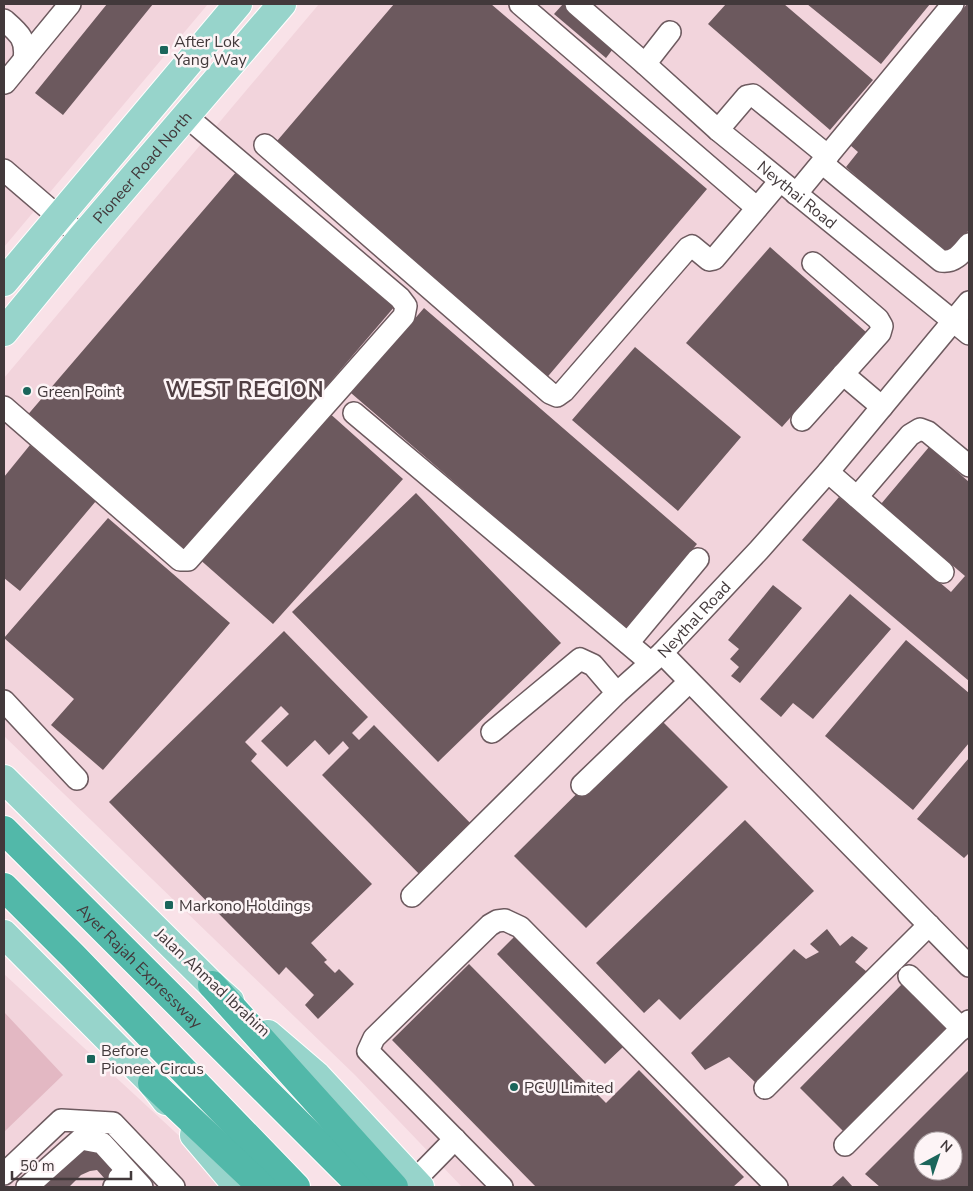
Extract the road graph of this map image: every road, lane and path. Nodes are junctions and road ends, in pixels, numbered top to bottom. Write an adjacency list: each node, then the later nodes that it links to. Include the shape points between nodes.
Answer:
1 (70, 4): 8 (street)
2 (238, 4): 20 (main road, Pioneer Road North)
3 (282, 4): 13 (main road, Pioneer Road North)
4 (520, 4): 19 (street)
5 (576, 4): 11 (street, Neythai Road)
6 (953, 4): 16 (street)
7 (12, 26): 8 (street, via 39,32); 10 (street, via 24,43)
8 (51, 28): 10 (street)
9 (670, 32): 11 (street)
10 (24, 60): 12 (street)
11 (646, 64): 14 (street, Neythai Road)
12 (4, 83)
13 (186, 116): 21 (main road, Pioneer Road North); 29 (street, via 400,298 406,306 404,316 188,560 180,560)
14 (718, 130): 16 (street, via 747,96 753,95); 18 (street, Neythai Road)
15 (265, 146): 19 (street, via 557,396 690,246 712,260)
16 (825, 159): 18 (street); 22 (street, via 941,261 956,258)
17 (4, 170): 20 (street)
18 (788, 188): 19 (street); 26 (street, Neythai Road)
19 (757, 208)
20 (58, 217): 21 (street); 24 (main road, Pioneer Road North)
21 (82, 237): 27 (main road, Pioneer Road North)
22 (969, 244)
23 (813, 263): 28 (street, via 881,322 880,333)
24 (4, 282)
25 (969, 302): 26 (street, Neythal Road)
26 (962, 327): 30 (street, Neythal Road)
27 (4, 332)
28 (843, 374): 30 (street); 32 (street)
29 (4, 407)
30 (882, 407): 34 (street, Neythal Road)
31 (354, 413): 38 (street)
32 (802, 420)
33 (969, 466): 35 (street, via 920,429 910,435)
34 (828, 472): 35 (street); 39 (street, Neythal Road)
35 (857, 497): 37 (street)
36 (698, 558): 38 (street)
37 (943, 572)
38 (628, 643): 39 (street)
39 (656, 658): 40 (street, Neythal Road); 41 (street)
40 (690, 682): 46 (street); 50 (street, Neythal Road)
41 (617, 693): 43 (street, via 593,665 580,659); 49 (street)
42 (4, 701): 45 (street)
43 (492, 732)
44 (4, 779): 54 (main road, Jalan Ahmad Ibrahim)
45 (77, 779)
46 (582, 785)
47 (4, 830): 68 (highway, Ayer Rajah Expressway)
48 (4, 887): 67 (highway)
49 (412, 896)
50 (929, 925): 52 (street, Neythal Road); 57 (street)
51 (4, 934): 56 (main road)
52 (969, 966)
53 (909, 976): 55 (street)
54 (212, 985): 61 (highway)
55 (966, 1025): 59 (street)
56 (152, 1083): 65 (main road); 66 (highway)
57 (765, 1088)
58 (455, 1139): 61 (street); 69 (street); 70 (street, via 368,1051 379,1032 483,931 497,921 505,920 520,927)
59 (845, 1145)
60 (4, 1174): 64 (street, via 61,1120 112,1123)
61 (409, 1185)
62 (27, 1187): 63 (street, via 81,1139 102,1143)
63 (142, 1187)
64 (174, 1187)
65 (238, 1187)
66 (262, 1187)
67 (296, 1187)
68 (362, 1187)
69 (502, 1187)
70 (777, 1187)

